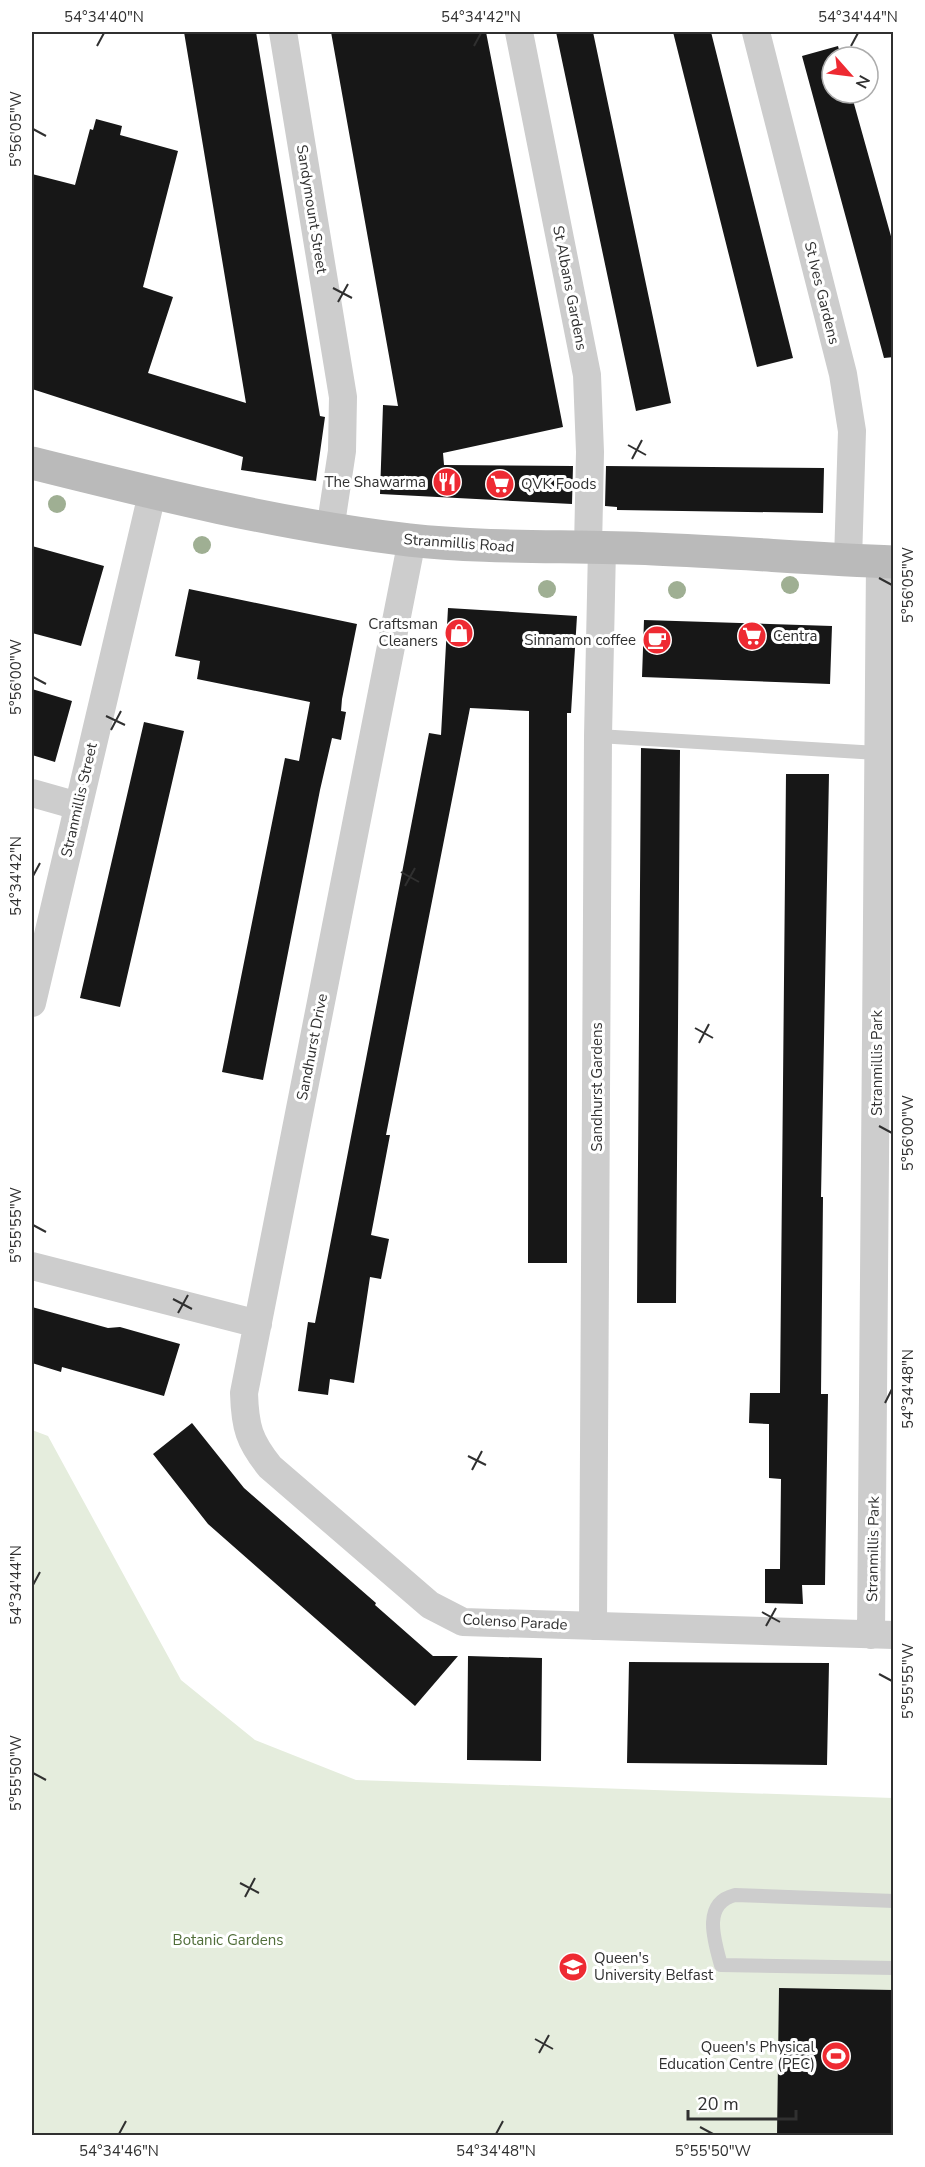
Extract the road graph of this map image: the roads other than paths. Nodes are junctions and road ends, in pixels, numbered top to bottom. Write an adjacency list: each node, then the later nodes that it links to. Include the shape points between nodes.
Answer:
1 (283, 32): 6 (street, Sandymount Street, via 344,398 342,451)
2 (519, 32): 8 (street, St Albans Gardens, via 587,375)
3 (756, 32): 9 (street, St Ives Gardens, via 843,374)
4 (32, 464): 5 (street, Stranmillis Road)
5 (152, 494): 6 (street, Stranmillis Road); 13 (street, Stranmillis Street)
6 (330, 530): 7 (street, Stranmillis Road)
7 (412, 540): 8 (street, Stranmillis Road); 16 (street, Sandhurst Drive)
8 (595, 548): 9 (street, Stranmillis Road); 10 (street, Sandhurst Gardens)
9 (874, 561): 11 (street, Stranmillis Park)
10 (598, 736): 11 (lane); 17 (street, Sandhurst Gardens)
11 (886, 753): 18 (street, Stranmillis Park)
12 (32, 793): 13 (street)
13 (78, 806): 14 (street, Stranmillis Street)
14 (32, 1003)
15 (32, 1266): 16 (street)
16 (258, 1324): 17 (street, Colenso Parade, via 244,1393 245,1421 254,1446 270,1467 445,1615 463,1622)
17 (593, 1626): 18 (street, Colenso Parade)
18 (882, 1635)
19 (894, 1900): 20 (lane, via 735,1895 723,1898 715,1908 713,1935 721,1965)
20 (894, 1968)

